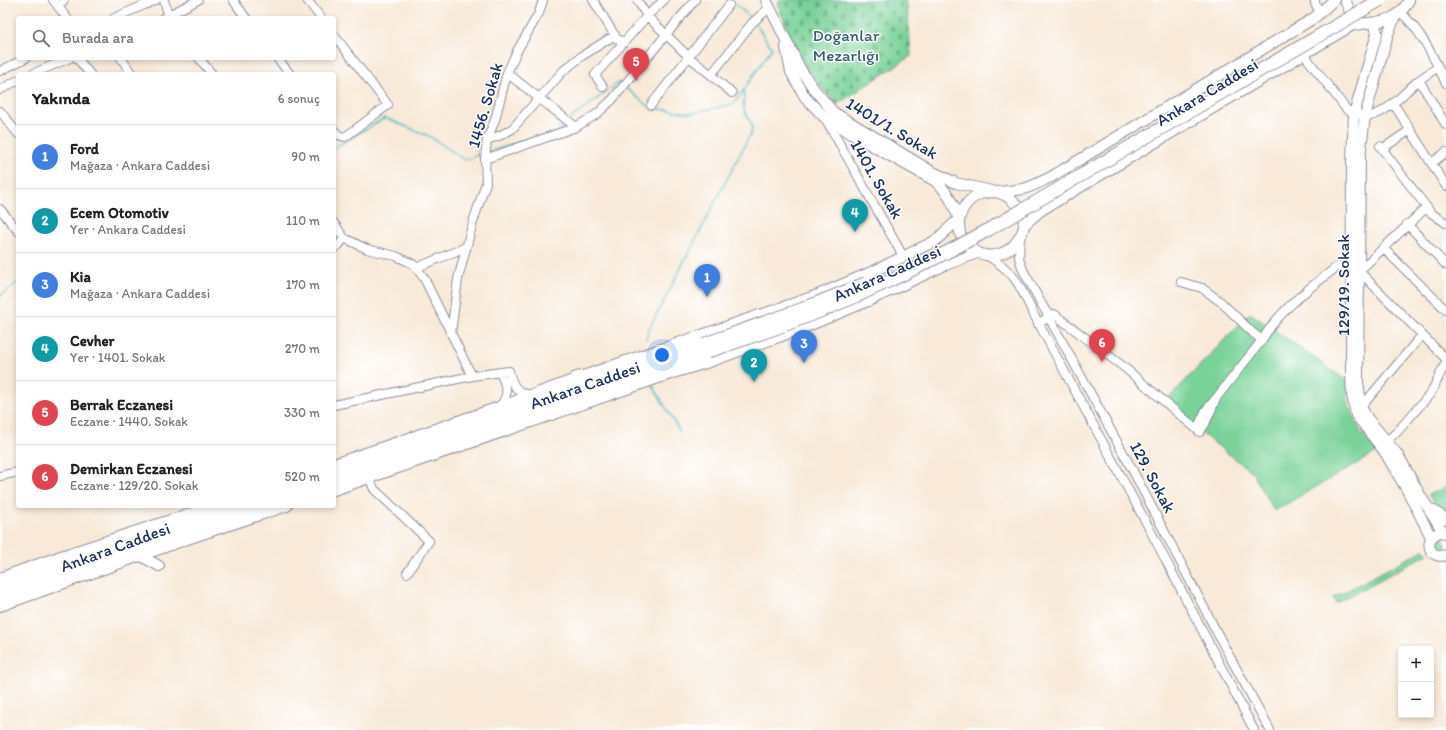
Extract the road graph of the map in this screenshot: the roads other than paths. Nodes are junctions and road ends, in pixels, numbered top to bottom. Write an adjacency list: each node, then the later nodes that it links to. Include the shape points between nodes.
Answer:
1 (52, 0): 21 (street)
2 (64, 0): 21 (street)
3 (156, 0): 25 (street)
4 (164, 0): 26 (street)
5 (198, 0): 27 (street)
6 (232, 0): 28 (street)
7 (307, 0): 29 (street)
8 (543, 0): 52 (street, 1456. Sokak, via 539,13)
9 (593, 0): 32 (street)
10 (637, 0): 30 (street)
11 (664, 0): 30 (street)
12 (695, 0): 33 (street)
13 (1315, 0): 22 (street)
14 (1334, 0): 22 (main road, Ankara Caddesi)
15 (1345, 0): 31 (main road, via 1351,14 1361,21)
16 (1364, 0): 103 (highway, Ankara Caddesi, bridge, via 926,255 868,282)
17 (1380, 0): 103 (highway, Ankara Caddesi, bridge, via 928,263 805,318)
18 (1409, 0): 23 (main road)
19 (768, 3): 35 (main road, 1401/1. Sokak); 53 (street)
20 (729, 5): 38 (street)
21 (58, 8): 24 (street)
22 (1320, 13): 76 (main road, Ankara Caddesi, via 1051,177 1024,188)
23 (1398, 15): 31 (main road, Ankara Caddesi, via 1384,21); 45 (street, via 1406,18 1421,37); 64 (main road, 129/19. Sokak, via 1388,34)
24 (65, 16)
25 (119, 16)
26 (167, 16)
27 (169, 16)
28 (244, 16)
29 (319, 16)
30 (647, 16): 33 (street); 36 (street)
31 (1373, 22): 37 (main road, Ankara Caddesi, via 1354,25); 64 (main road, 129/19. Sokak, via 1377,33)
32 (615, 35): 36 (street); 60 (street, via 563,71)
33 (665, 35): 38 (street); 67 (street, via 612,100 597,114)
34 (336, 38): 70 (street, via 388,105 345,137)
35 (784, 38): 65 (main road, 1401/1. Sokak, via 790,72 805,97); 76 (main road, 1401/1. Sokak, via 814,90 833,112 956,183)
36 (624, 42): 57 (street, via 595,75)
37 (1305, 54): 64 (street, via 1347,110); 82 (main road, Ankara Caddesi, via 1040,211)
38 (688, 56): 53 (street); 62 (street)
39 (22, 60): 46 (street)
40 (67, 60): 47 (street)
41 (79, 60): 48 (street)
42 (122, 60): 49 (street)
43 (201, 60): 50 (street)
44 (280, 60): 51 (street)
45 (1438, 67): 54 (street); 56 (street)
46 (0, 71)
47 (48, 71)
48 (88, 72)
49 (131, 72)
50 (210, 72)
51 (288, 72)
52 (507, 73): 60 (street); 71 (street, 1456. Sokak)
53 (711, 75): 59 (street)
54 (1419, 80): 61 (street); 66 (street)
55 (16, 81): 58 (street)
56 (1446, 83)
57 (603, 87)
58 (0, 90)
59 (732, 93)
60 (540, 99): 67 (street); 71 (street, via 512,129)
61 (1393, 103): 64 (street, via 1379,113); 68 (street)
62 (651, 104)
63 (0, 110): 69 (street)
64 (1360, 115): 95 (main road, 129/19. Sokak)
65 (824, 117): 79 (main road, 1401/1. Sokak, via 943,187); 91 (street, 1401. Sokak)
66 (1446, 125)
67 (576, 127): 73 (street)
68 (1410, 130): 74 (street); 77 (street, via 1381,147)
69 (16, 131)
70 (336, 133)
71 (487, 140): 73 (street, 1456. Sokak)
72 (1446, 152): 74 (street)
73 (485, 159): 88 (street, 1456. Sokak, via 486,183)
74 (1432, 163): 75 (street)
75 (1446, 186)
76 (996, 192): 79 (main road, Ankara Caddesi, via 983,193 971,199 962,210); 82 (main road, via 1012,200 1018,207)
77 (1427, 207): 80 (street, via 1431,213); 81 (street)
78 (0, 209): 84 (street)
79 (959, 219): 90 (main road, Ankara Caddesi, via 961,237 968,247); 91 (main road, Ankara Caddesi, via 935,241)
80 (1446, 223)
81 (1407, 224): 89 (street); 93 (street)
82 (1024, 225): 85 (main road, Ankara Caddesi)
83 (336, 227): 86 (street)
84 (16, 229)
85 (1020, 236): 92 (main road, Ankara Caddesi, via 1006,252); 98 (street, 129. Sokak, via 1018,251 1022,266)
86 (344, 238): 87 (street); 94 (street, via 367,249 396,256)
87 (336, 247)
88 (466, 247): 94 (street); 100 (street, 1456. Sokak, via 458,279)
89 (1383, 248): 95 (street); 97 (street)
90 (977, 253): 92 (main road, Ankara Caddesi); 107 (main road, Ankara Caddesi, via 800,329 706,363)
91 (904, 256): 109 (main road, Ankara Caddesi, via 815,296)
92 (988, 256): 99 (street, 129. Sokak, via 1012,274)
93 (1446, 265)
94 (416, 268): 100 (street, via 424,278)
95 (1355, 269): 101 (street); 102 (street, via 1338,266 1313,285 1278,318); 113 (main road, 129/19. Sokak, via 1358,382); 134 (main road, 129/19. Sokak, via 1351,373 1354,410 1394,467)
96 (1181, 282): 102 (street, via 1202,288)
97 (1446, 310)
98 (1048, 317): 99 (street); 102 (street, via 1054,314 1125,368 1198,430 1205,424 1216,397); 146 (street, 129. Sokak, via 1132,469)
99 (1038, 324): 145 (street, 129. Sokak, via 1149,528)
100 (451, 333): 108 (street)
101 (1422, 335): 105 (street); 113 (street)
102 (1262, 340)
103 (706, 348): 104 (highway, Ankara Caddesi); 110 (highway, Ankara Caddesi)
104 (662, 358): 109 (highway); 118 (highway, Ankara Caddesi)
105 (1446, 361): 115 (street, via 1431,393)
106 (500, 372): 108 (street); 111 (street, via 509,371 513,384 524,394); 114 (street, via 507,394)
107 (673, 372): 110 (highway); 121 (main road, Ankara Caddesi)
108 (472, 376): 112 (street)
109 (576, 378): 111 (main road, Ankara Caddesi)
110 (619, 383): 117 (highway, Ankara Caddesi)
111 (536, 393): 114 (main road, Ankara Caddesi)
112 (336, 405)
113 (1362, 406): 115 (main road, 129/19. Sokak, via 1368,419)
114 (499, 407): 116 (main road, Ankara Caddesi)
115 (1386, 441): 125 (main road, 129/19. Sokak, via 1398,455)
116 (336, 463)
117 (380, 466): 122 (highway, Ankara Caddesi); 123 (highway)
118 (336, 471)
119 (16, 472): 120 (street)
120 (0, 476)
121 (369, 477): 124 (main road, Ankara Caddesi); 140 (street, via 374,489 429,541)
122 (336, 480)
123 (336, 485)
124 (336, 489)
125 (1428, 507): 131 (main road); 133 (main road, 129/19. Sokak)
126 (206, 508): 141 (main road, Ankara Caddesi)
127 (214, 508): 132 (highway)
128 (230, 508): 132 (highway, Ankara Caddesi)
129 (256, 508): 143 (highway, Ankara Caddesi)
130 (281, 508): 135 (main road, Ankara Caddesi)
131 (1446, 519)
132 (161, 532): 142 (highway, Ankara Caddesi)
133 (1445, 533): 134 (main road, via 1437,533)
134 (1431, 537): 137 (main road, 129/19. Sokak, via 1431,552 1438,556)
135 (190, 538): 136 (main road); 138 (main road, Ankara Caddesi)
136 (182, 550)
137 (1446, 555)
138 (141, 556): 139 (main road); 144 (main road, Ankara Caddesi)
139 (159, 566)
140 (408, 573)
141 (0, 578)
142 (0, 588)
143 (0, 596)
144 (0, 606)
145 (1254, 730)
146 (1270, 730)

